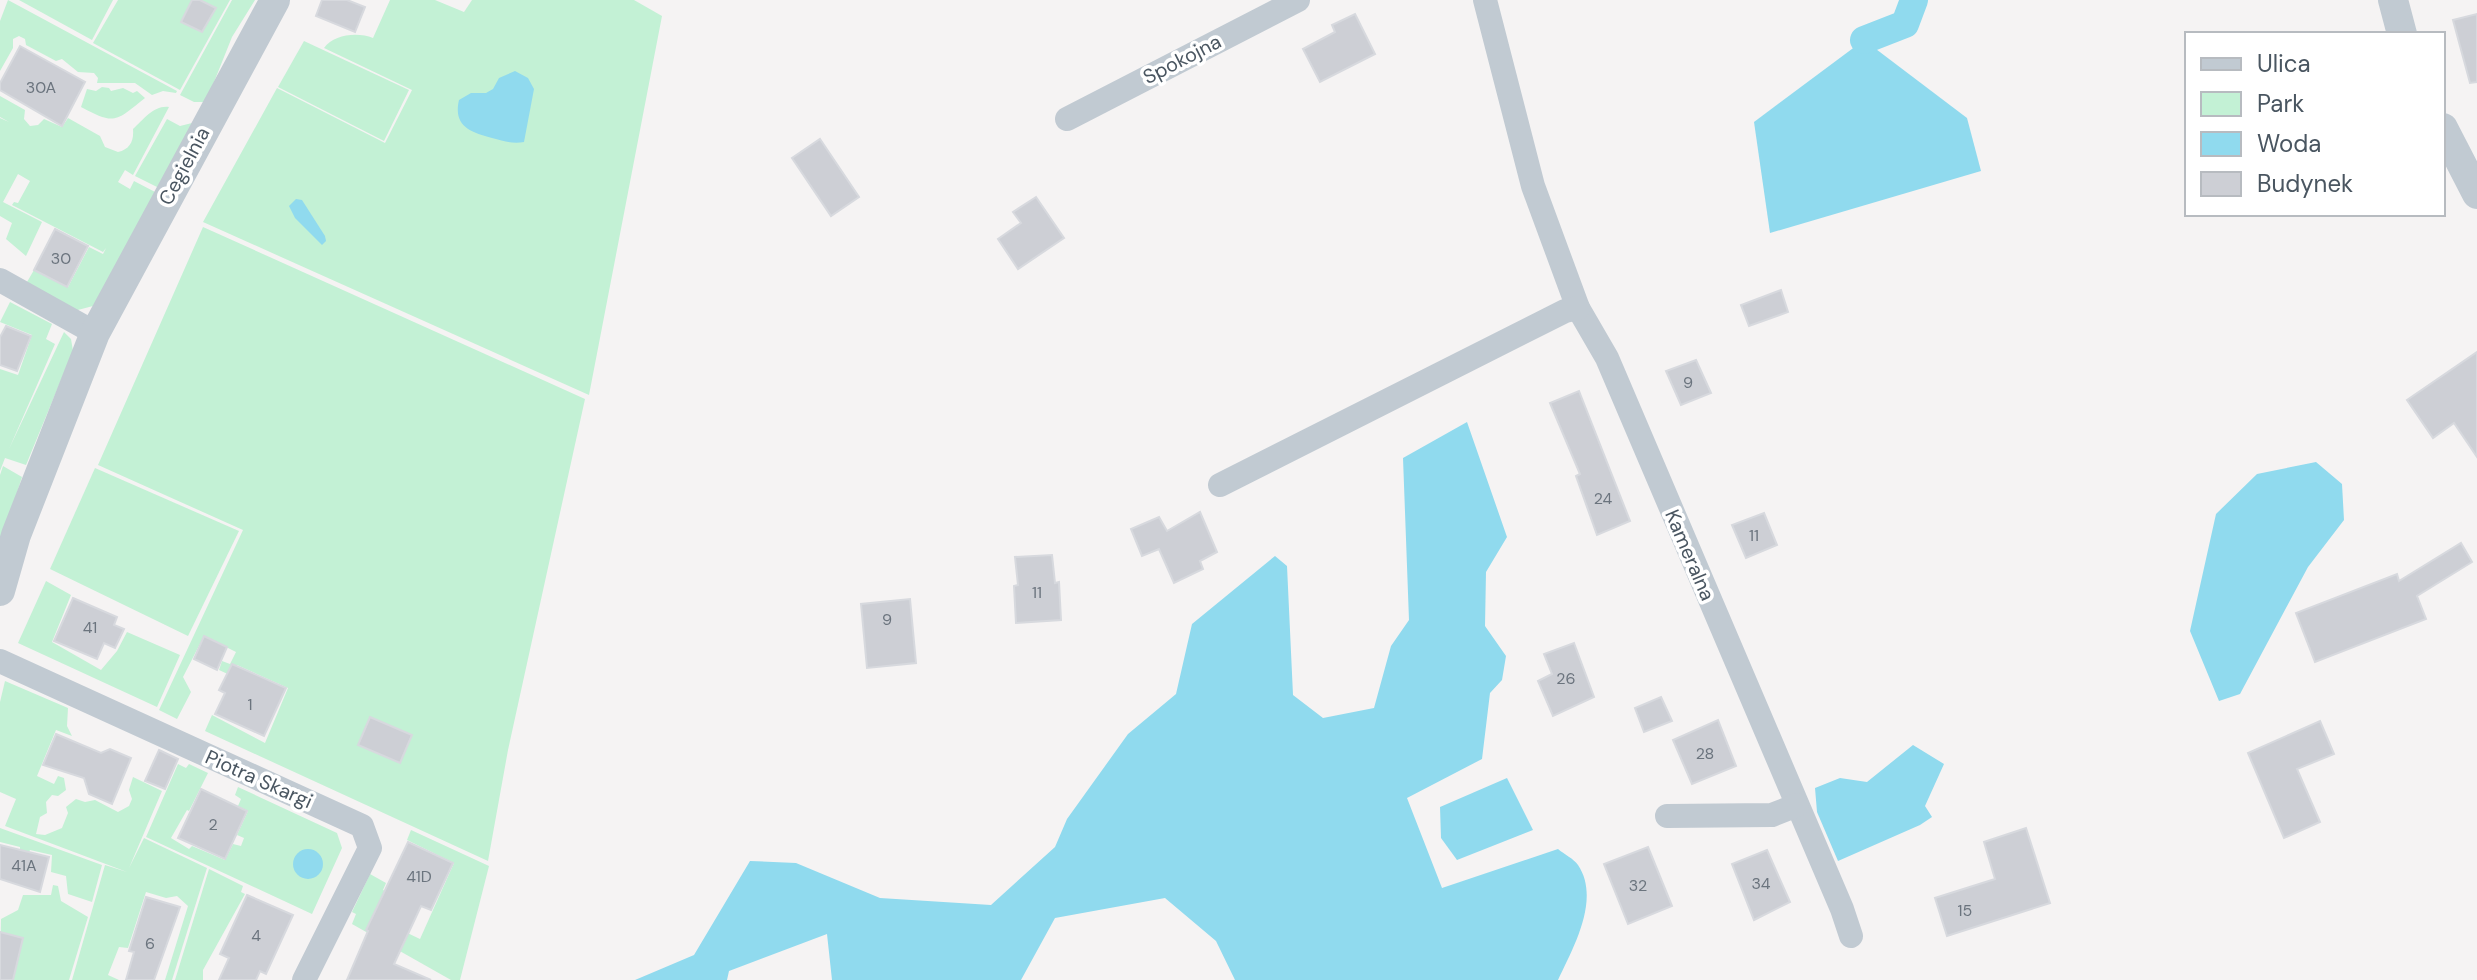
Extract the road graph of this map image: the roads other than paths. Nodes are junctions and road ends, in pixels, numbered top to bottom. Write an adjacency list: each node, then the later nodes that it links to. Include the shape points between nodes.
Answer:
1 (275, 0): 11 (street, Cegielnia)
2 (1298, 0): 6 (street, Spokojna)
3 (1485, 0): 10 (street, Kameralna, via 1533,186)
4 (2393, 0): 5 (street)
5 (2401, 32)
6 (1067, 119)
7 (2445, 132): 8 (street)
8 (2477, 194)
9 (0, 280): 11 (street)
10 (1578, 308): 12 (street); 15 (street, Kameralna, via 1607,358)
11 (95, 333): 13 (street, Cegielnia, via 16,535)
12 (1220, 485)
13 (0, 591)
14 (0, 661): 18 (street, Piotra Skargi, via 362,826 370,848)
15 (1797, 805): 16 (street, via 1772,815); 17 (street, Kameralna)
16 (1667, 816)
17 (1851, 936)
18 (304, 980)

